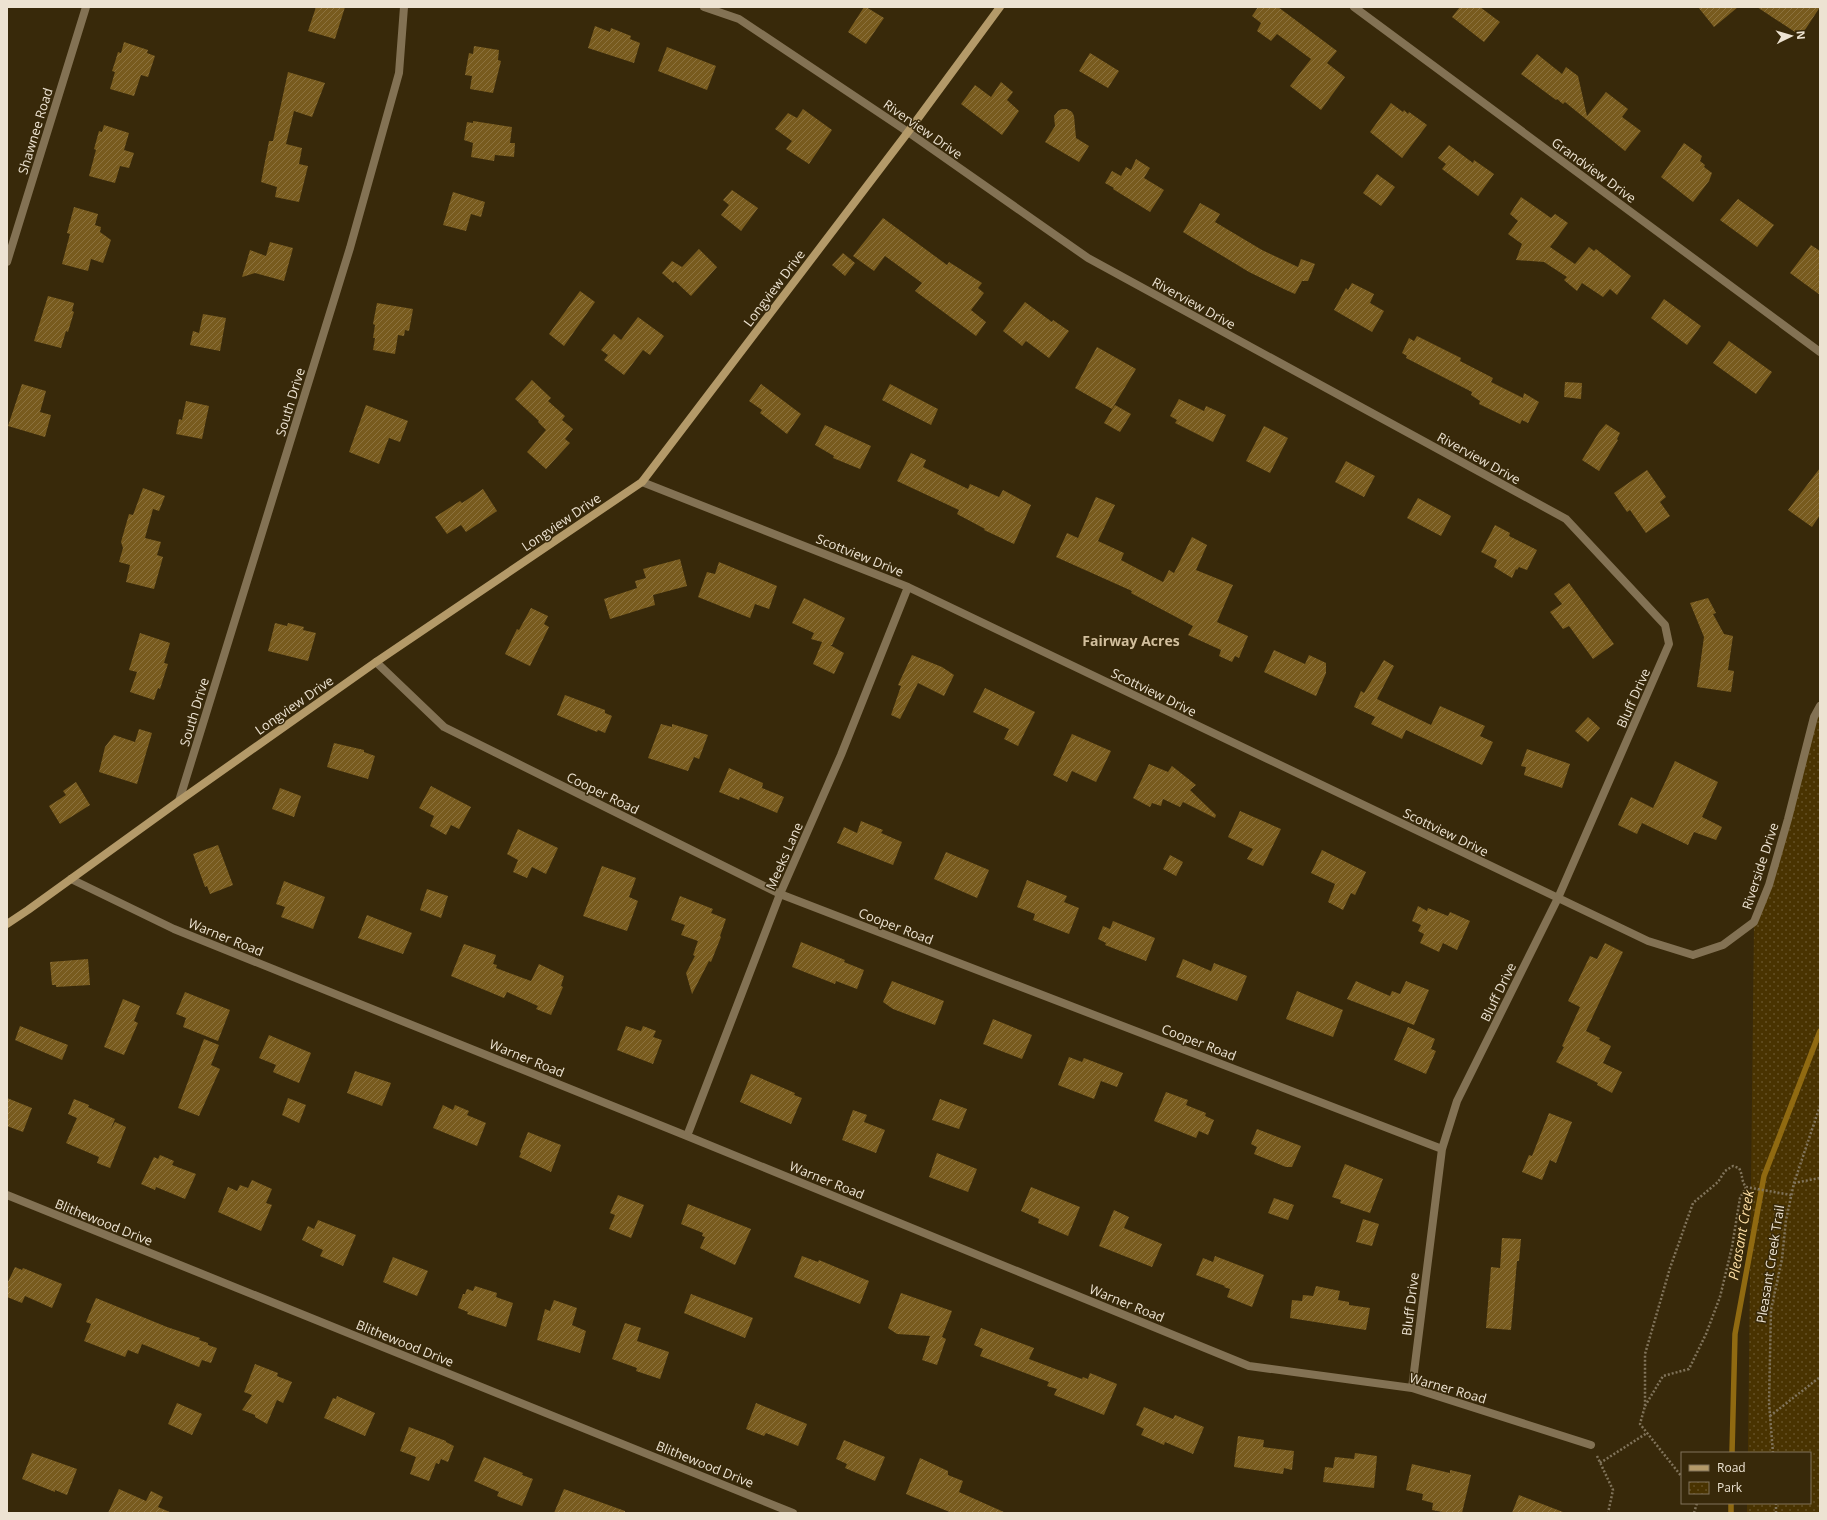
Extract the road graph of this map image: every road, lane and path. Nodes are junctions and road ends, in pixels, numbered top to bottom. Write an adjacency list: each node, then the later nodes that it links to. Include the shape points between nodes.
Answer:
1 (86, 7): 7 (street, Shawnee Road)
2 (404, 7): 14 (street, South Drive, via 399,73 350,248)
3 (704, 7): 6 (street, Riverview Drive, via 739,19)
4 (1000, 7): 6 (street, Longview Drive)
5 (1354, 7): 8 (street, Grandview Drive)
6 (908, 132): 9 (street, Longview Drive); 11 (street, Riverview Drive, via 1088,258 1566,519)
7 (7, 262)
8 (1820, 352)
9 (642, 482): 10 (street, Scottview Drive); 12 (street, Longview Drive)
10 (908, 587): 16 (street, Meeks Lane, via 842,755); 17 (street, Scottview Drive)
11 (1665, 625): 17 (street, Bluff Drive, via 1669,644)
12 (376, 662): 14 (street, Longview Drive); 16 (street, Cooper Road, via 444,727)
13 (1820, 706): 19 (street, Riverside Drive, via 1814,717 1769,885 1754,922 1723,945 1693,955)
14 (179, 800): 15 (street, Longview Drive)
15 (71, 879): 18 (street, Longview Drive); 21 (street, Warner Road, via 174,929)
16 (780, 894): 21 (street, Meeks Lane); 22 (street, Cooper Road)
17 (1558, 898): 19 (street, Scottview Drive); 22 (street, Bluff Drive, via 1457,1101)
18 (7, 924)
19 (1648, 941)
20 (1820, 1106): 24 (path, Pleasant Creek Trail)
21 (687, 1136): 29 (street, Warner Road, via 1249,1366)
22 (1442, 1149): 29 (street, Bluff Drive)
23 (1820, 1178): 24 (path)
24 (1794, 1183): 27 (path, Pleasant Creek Trail)
25 (1746, 1187): 27 (path); 30 (path, via 1740,1198 1720,1297 1706,1334 1689,1369 1663,1376); 30 (path, via 1742,1182 1743,1174 1739,1168 1733,1166 1693,1203 1670,1268 1645,1354)
26 (7, 1195): 37 (street, Blithewood Drive)
27 (1791, 1195): 31 (path, Pleasant Creek Trail, via 1782,1259 1771,1310)
28 (1820, 1377): 31 (path)
29 (1412, 1388): 33 (street, Warner Road)
30 (1645, 1406): 32 (path, via 1640,1424)
31 (1770, 1416): 34 (path, Pleasant Creek Trail)
32 (1647, 1433): 35 (path); 36 (path)
33 (1592, 1445): 35 (path)
34 (1773, 1452)
35 (1600, 1463): 38 (path, via 1613,1490)
36 (1681, 1476)
37 (793, 1513)
38 (1608, 1513)

